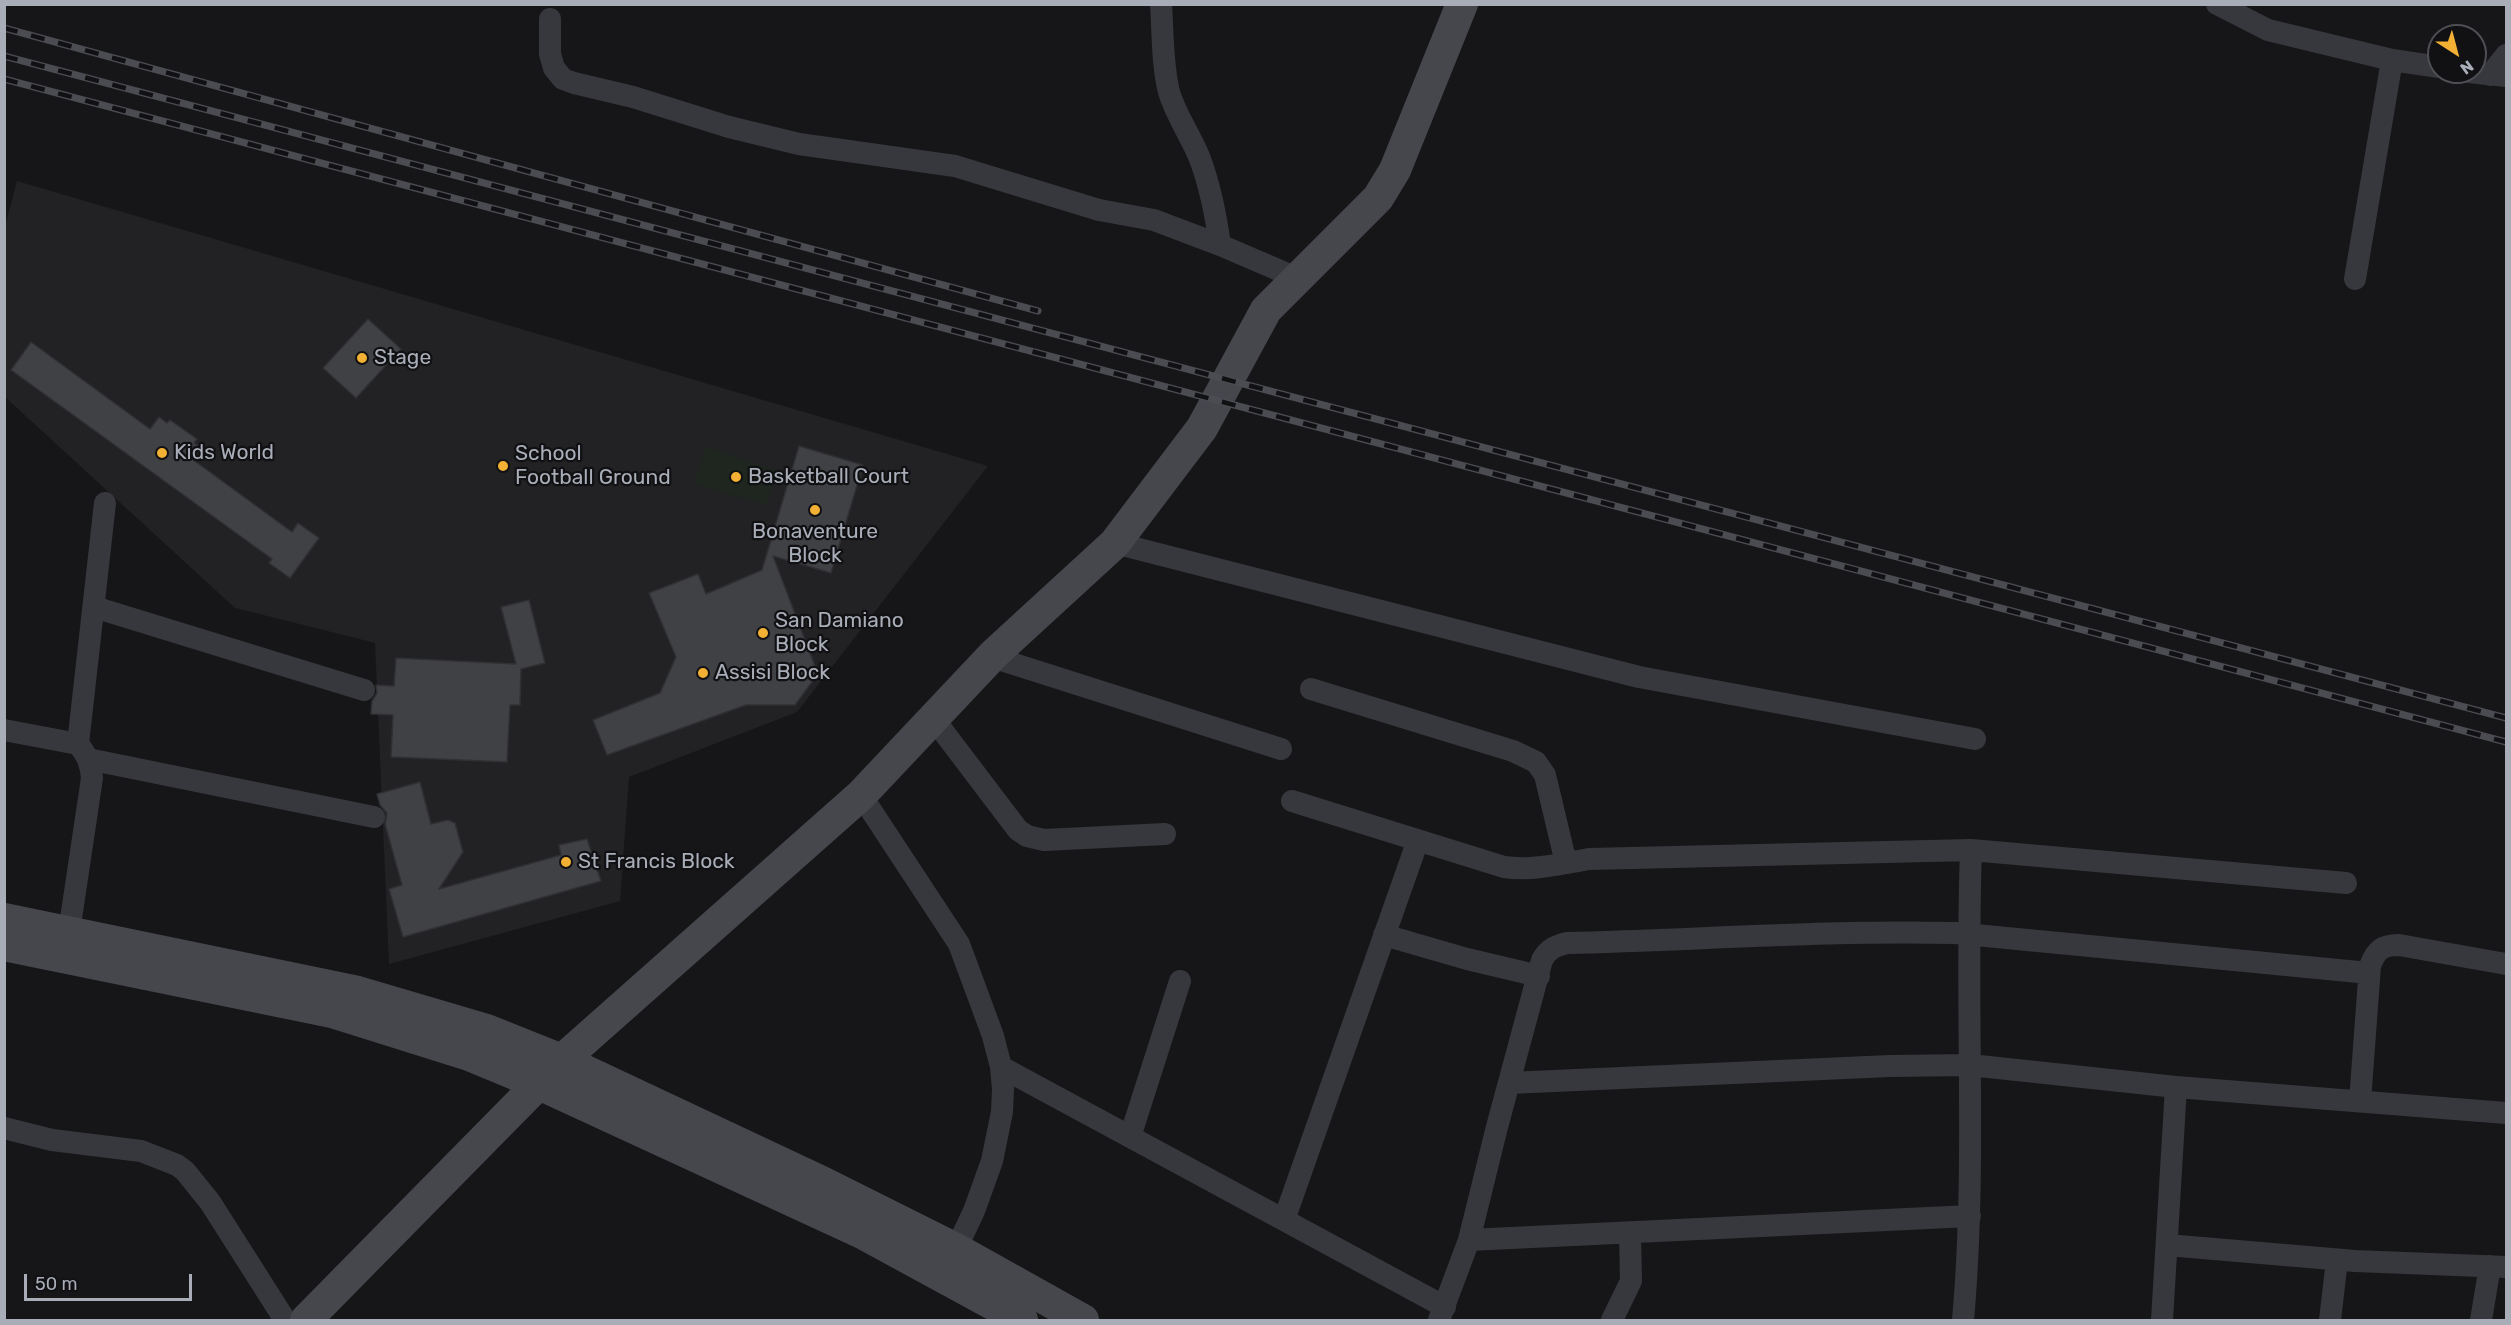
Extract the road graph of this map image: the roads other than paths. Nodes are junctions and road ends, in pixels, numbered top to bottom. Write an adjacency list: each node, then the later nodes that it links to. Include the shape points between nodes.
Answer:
1 (1161, 4): 9 (street, via 1170,93 1200,160)
2 (1462, 4): 10 (main road, via 1395,170 1378,198)
3 (2217, 4): 6 (street, via 2268,30)
4 (550, 19): 9 (street, via 554,68 563,79 574,83 799,144 955,166 1100,210 1154,220)
5 (2506, 55): 8 (street)
6 (2392, 60): 7 (street); 11 (street)
7 (2427, 65)
8 (2489, 74)
9 (1220, 245): 10 (street)
10 (1297, 278): 13 (main road, via 1266,310 1202,428)
11 (2355, 279)
12 (105, 503): 14 (street)
13 (1115, 543): 15 (main road); 20 (street, via 1638,677)
14 (94, 607): 16 (street); 22 (street)
15 (992, 657): 18 (main road); 21 (street)
16 (364, 690)
17 (1311, 690): 29 (street, via 1513,751 1536,762 1548,783)
18 (933, 718): 23 (main road); 26 (street, via 1011,821 1027,836 1044,840)
19 (4, 730): 22 (street)
20 (1975, 740)
21 (1281, 749)
22 (83, 752): 25 (street); 32 (street, via 92,778)
23 (861, 795): 40 (main road); 42 (street, via 959,944)
24 (1292, 801): 27 (street)
25 (375, 817)
26 (1165, 834)
27 (1418, 840): 29 (street, via 1504,867 1536,869); 34 (street)
28 (1971, 850): 29 (street, via 1589,859); 30 (street); 33 (street)
29 (1566, 863)
30 (2346, 883)
31 (4, 919): 32 (main road)
32 (69, 932): 40 (main road, via 358,992 487,1030)
33 (1968, 933): 37 (street); 38 (street, via 1888,931 1567,943 1545,954); 41 (street)
34 (1384, 935): 38 (street); 51 (street)
35 (4, 945): 44 (main road, via 332,1012 469,1055)
36 (2506, 964): 37 (street, via 2390,945 2373,956)
37 (2369, 973): 46 (street)
38 (1539, 976): 43 (street)
39 (1180, 981): 49 (street)
40 (562, 1060): 44 (main road); 55 (main road)
41 (1970, 1065): 43 (street); 45 (street); 50 (street)
42 (1001, 1067): 49 (street); 55 (street, via 1002,1112 993,1161)
43 (1509, 1083): 53 (street)
44 (539, 1084): 60 (main road); 61 (main road, via 862,1233)
45 (2176, 1087): 46 (street); 54 (street)
46 (2360, 1101): 47 (street)
47 (2506, 1113)
48 (4, 1128): 59 (street, via 52,1140 141,1152 177,1165 210,1202)
49 (1130, 1137): 51 (street)
50 (1970, 1216): 52 (street); 64 (street)
51 (1284, 1220): 58 (street)
52 (1630, 1233): 53 (street); 63 (street, via 1631,1281)
53 (1469, 1240): 58 (street)
54 (2167, 1245): 56 (street); 65 (street)
55 (956, 1249): 62 (main road)
56 (2337, 1260): 57 (street); 66 (street)
57 (2498, 1267): 67 (street)
58 (1442, 1314)
59 (285, 1320)
60 (306, 1320)
61 (1022, 1320)
62 (1083, 1320)
63 (1612, 1320)
64 (1963, 1320)
65 (2162, 1320)
66 (2330, 1320)
67 (2481, 1320)

